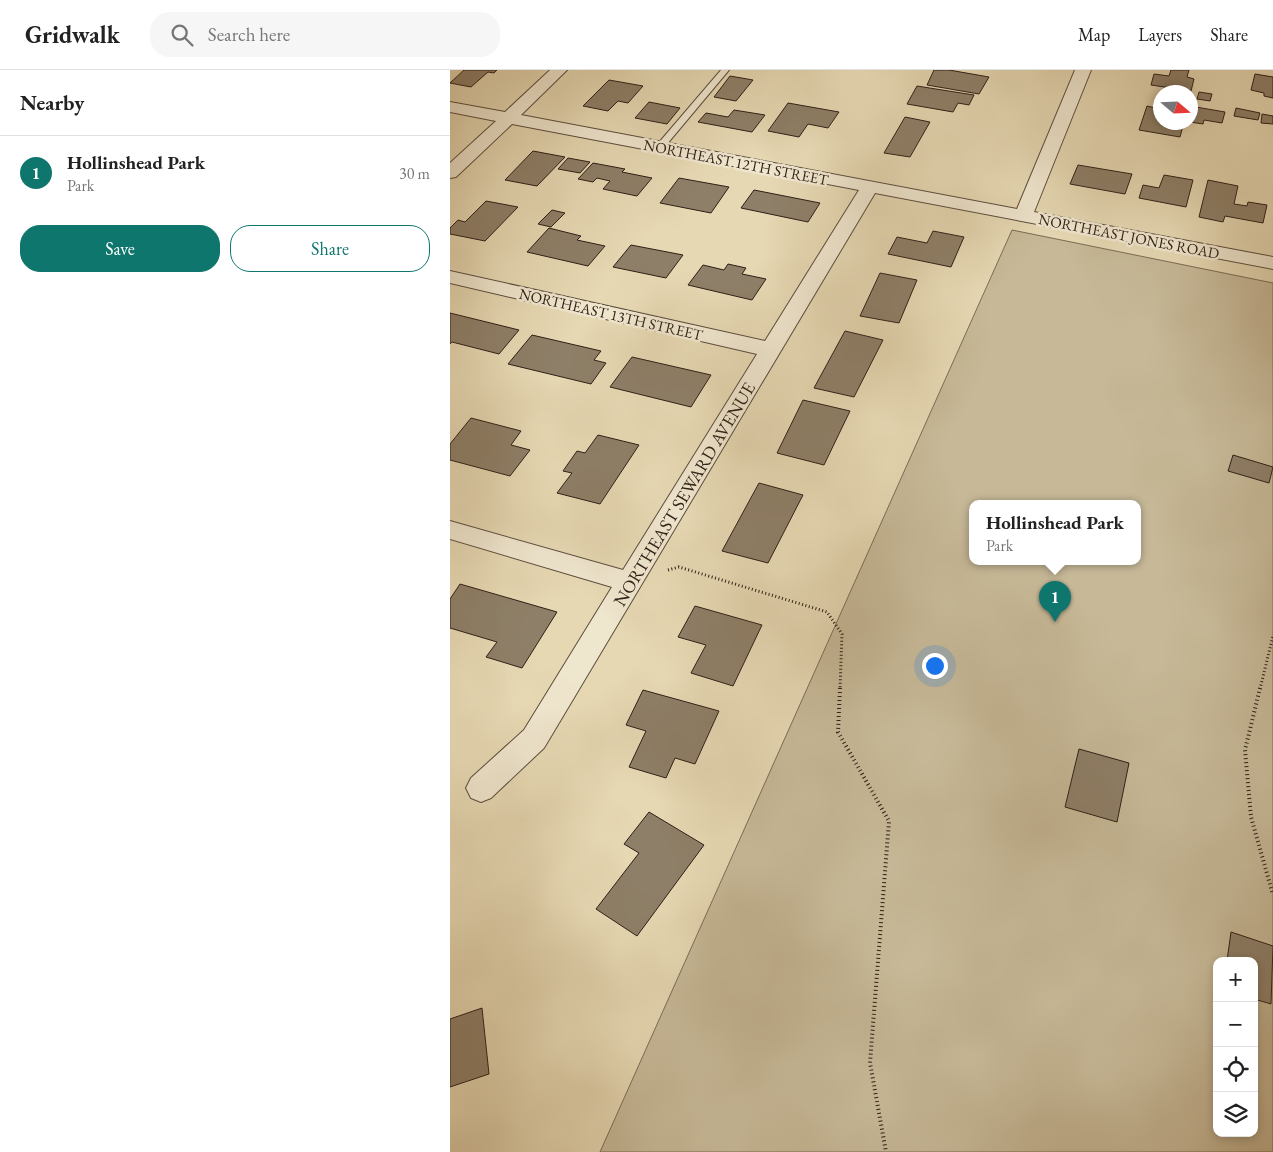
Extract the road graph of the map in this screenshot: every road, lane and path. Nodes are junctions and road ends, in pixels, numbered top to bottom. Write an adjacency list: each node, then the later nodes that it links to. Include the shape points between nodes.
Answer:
1 (559, 70): 5 (street)
2 (725, 70): 6 (lane)
3 (1083, 70): 9 (street, NORTHEAST JONES ROAD)
4 (450, 107): 5 (street, NORTHEAST 12TH STREET)
5 (508, 118): 6 (street, NORTHEAST 12TH STREET); 7 (street)
6 (659, 148): 8 (street, NORTHEAST 12TH STREET)
7 (450, 173)
8 (870, 187): 9 (street, NORTHEAST 12TH STREET); 12 (street, NORTHEAST SEWARD AVENUE)
9 (1023, 216): 10 (street, NORTHEAST JONES ROAD)
10 (1273, 263)
11 (450, 277): 12 (street, NORTHEAST 13TH STREET)
12 (772, 350): 14 (street, NORTHEAST SEWARD AVENUE)
13 (450, 530): 14 (street)
14 (630, 582): 16 (street, NORTHEAST SEWARD AVENUE, via 534,739); 18 (path, via 680,567 827,612 842,634 838,732 889,821 870,1063)
15 (1273, 636): 17 (path, via 1245,750 1250,817)
16 (481, 788)
17 (1273, 895)
18 (886, 1152)

